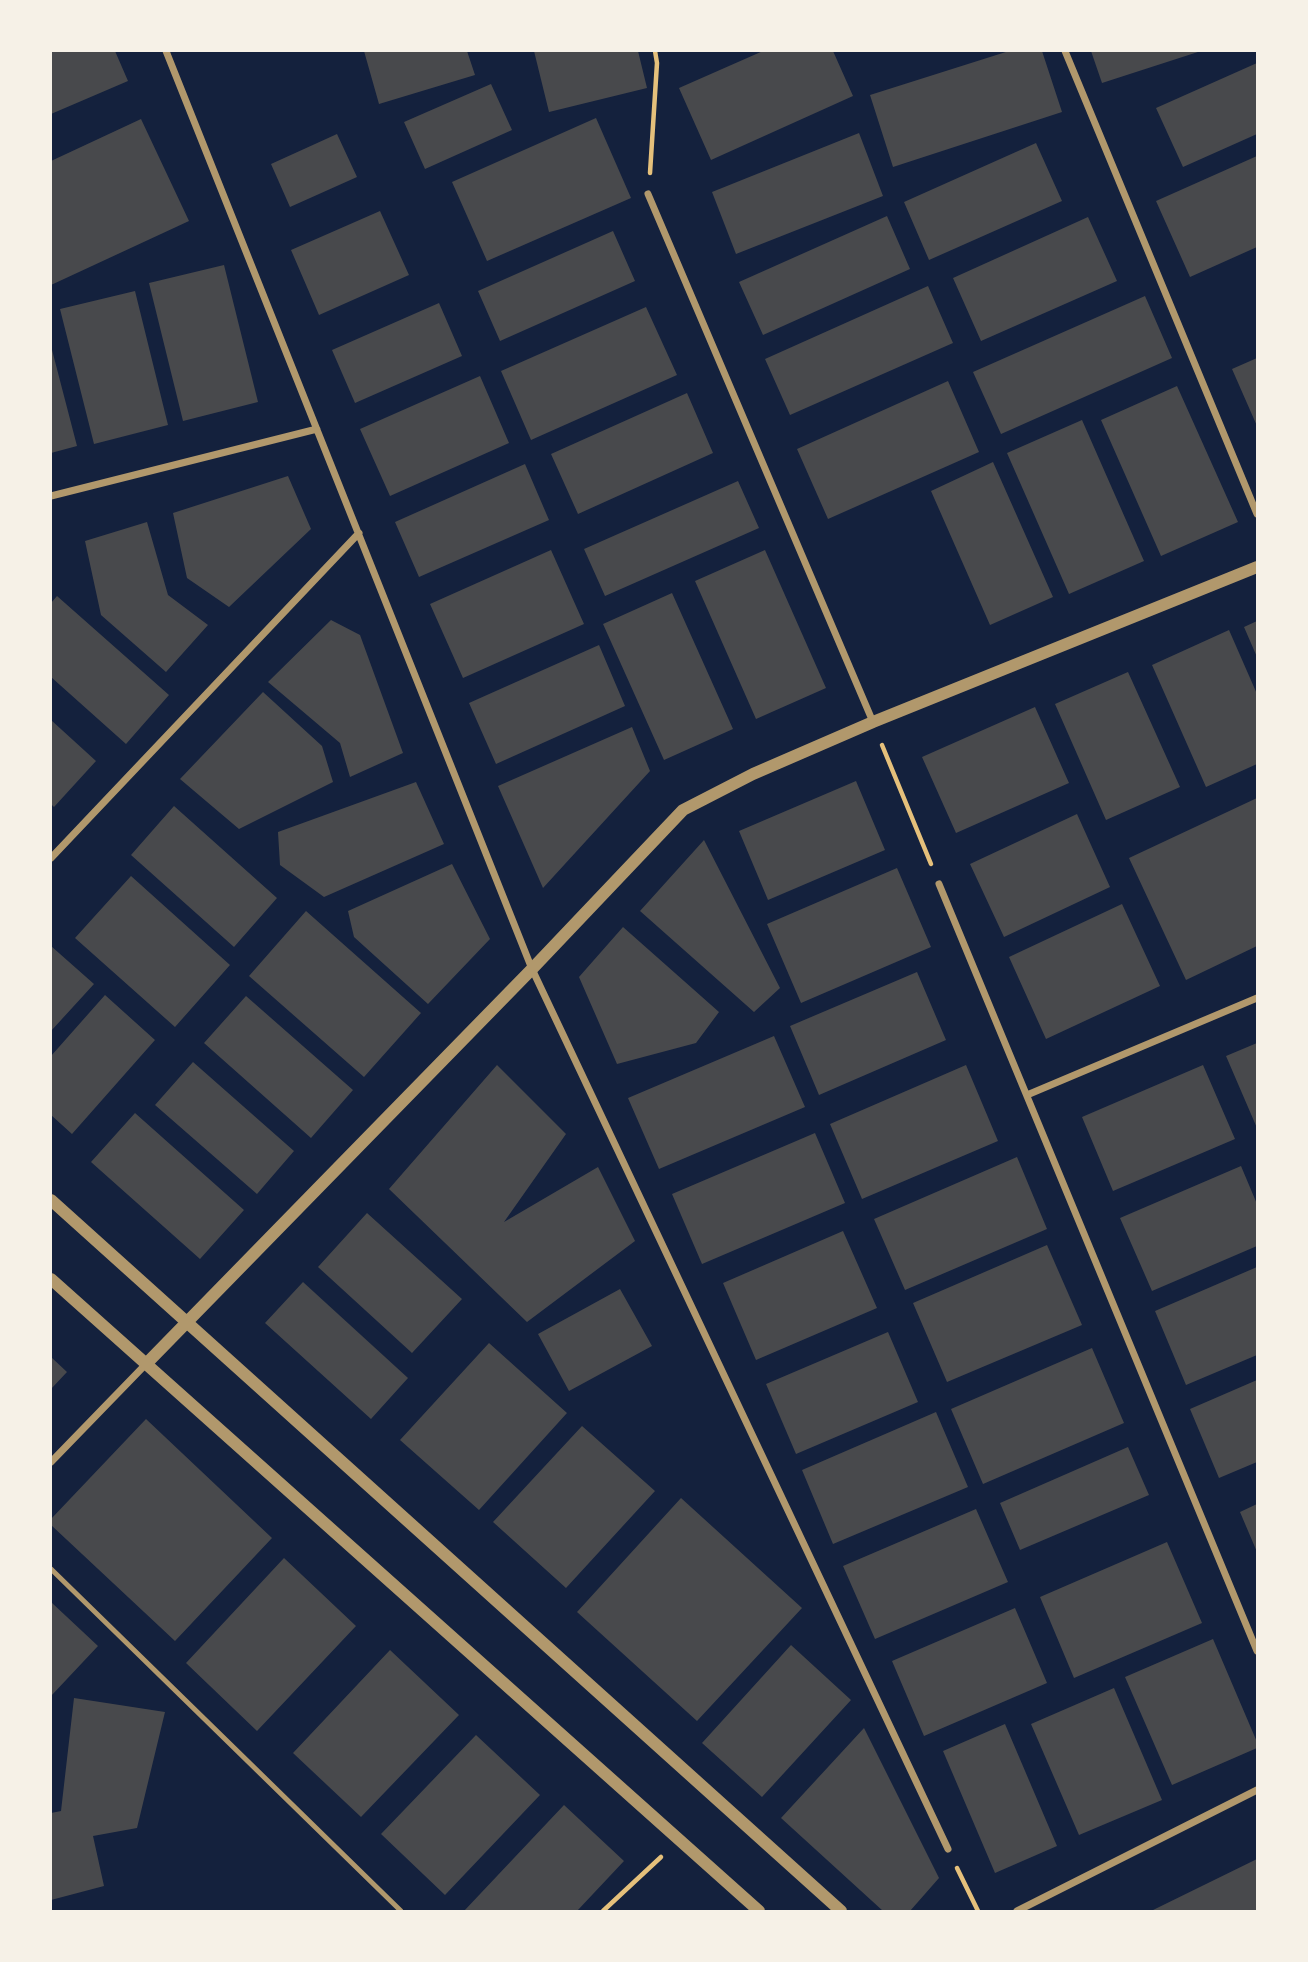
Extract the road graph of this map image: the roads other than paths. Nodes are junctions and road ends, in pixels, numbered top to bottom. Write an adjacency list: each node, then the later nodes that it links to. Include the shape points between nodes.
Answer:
1 (166, 51): 4 (street)
2 (1065, 51): 6 (street)
3 (648, 194): 9 (street)
4 (317, 429): 5 (street); 7 (street)
5 (51, 496)
6 (1257, 514)
7 (359, 533): 10 (street); 12 (street)
8 (1257, 567): 9 (street)
9 (873, 722): 12 (street, via 682,810)
10 (51, 858)
11 (939, 884): 14 (street)
12 (532, 969): 17 (street); 23 (street)
13 (1257, 998): 14 (street)
14 (1027, 1095): 21 (street)
15 (51, 1200): 17 (street)
16 (51, 1279): 18 (street)
17 (187, 1323): 18 (street); 26 (street)
18 (146, 1363): 19 (street); 25 (street)
19 (51, 1462)
20 (51, 1569): 24 (lane)
21 (1257, 1651)
22 (1257, 1790): 27 (street)
23 (948, 1849)
24 (401, 1911)
25 (759, 1911)
26 (841, 1911)
27 (1017, 1911)

